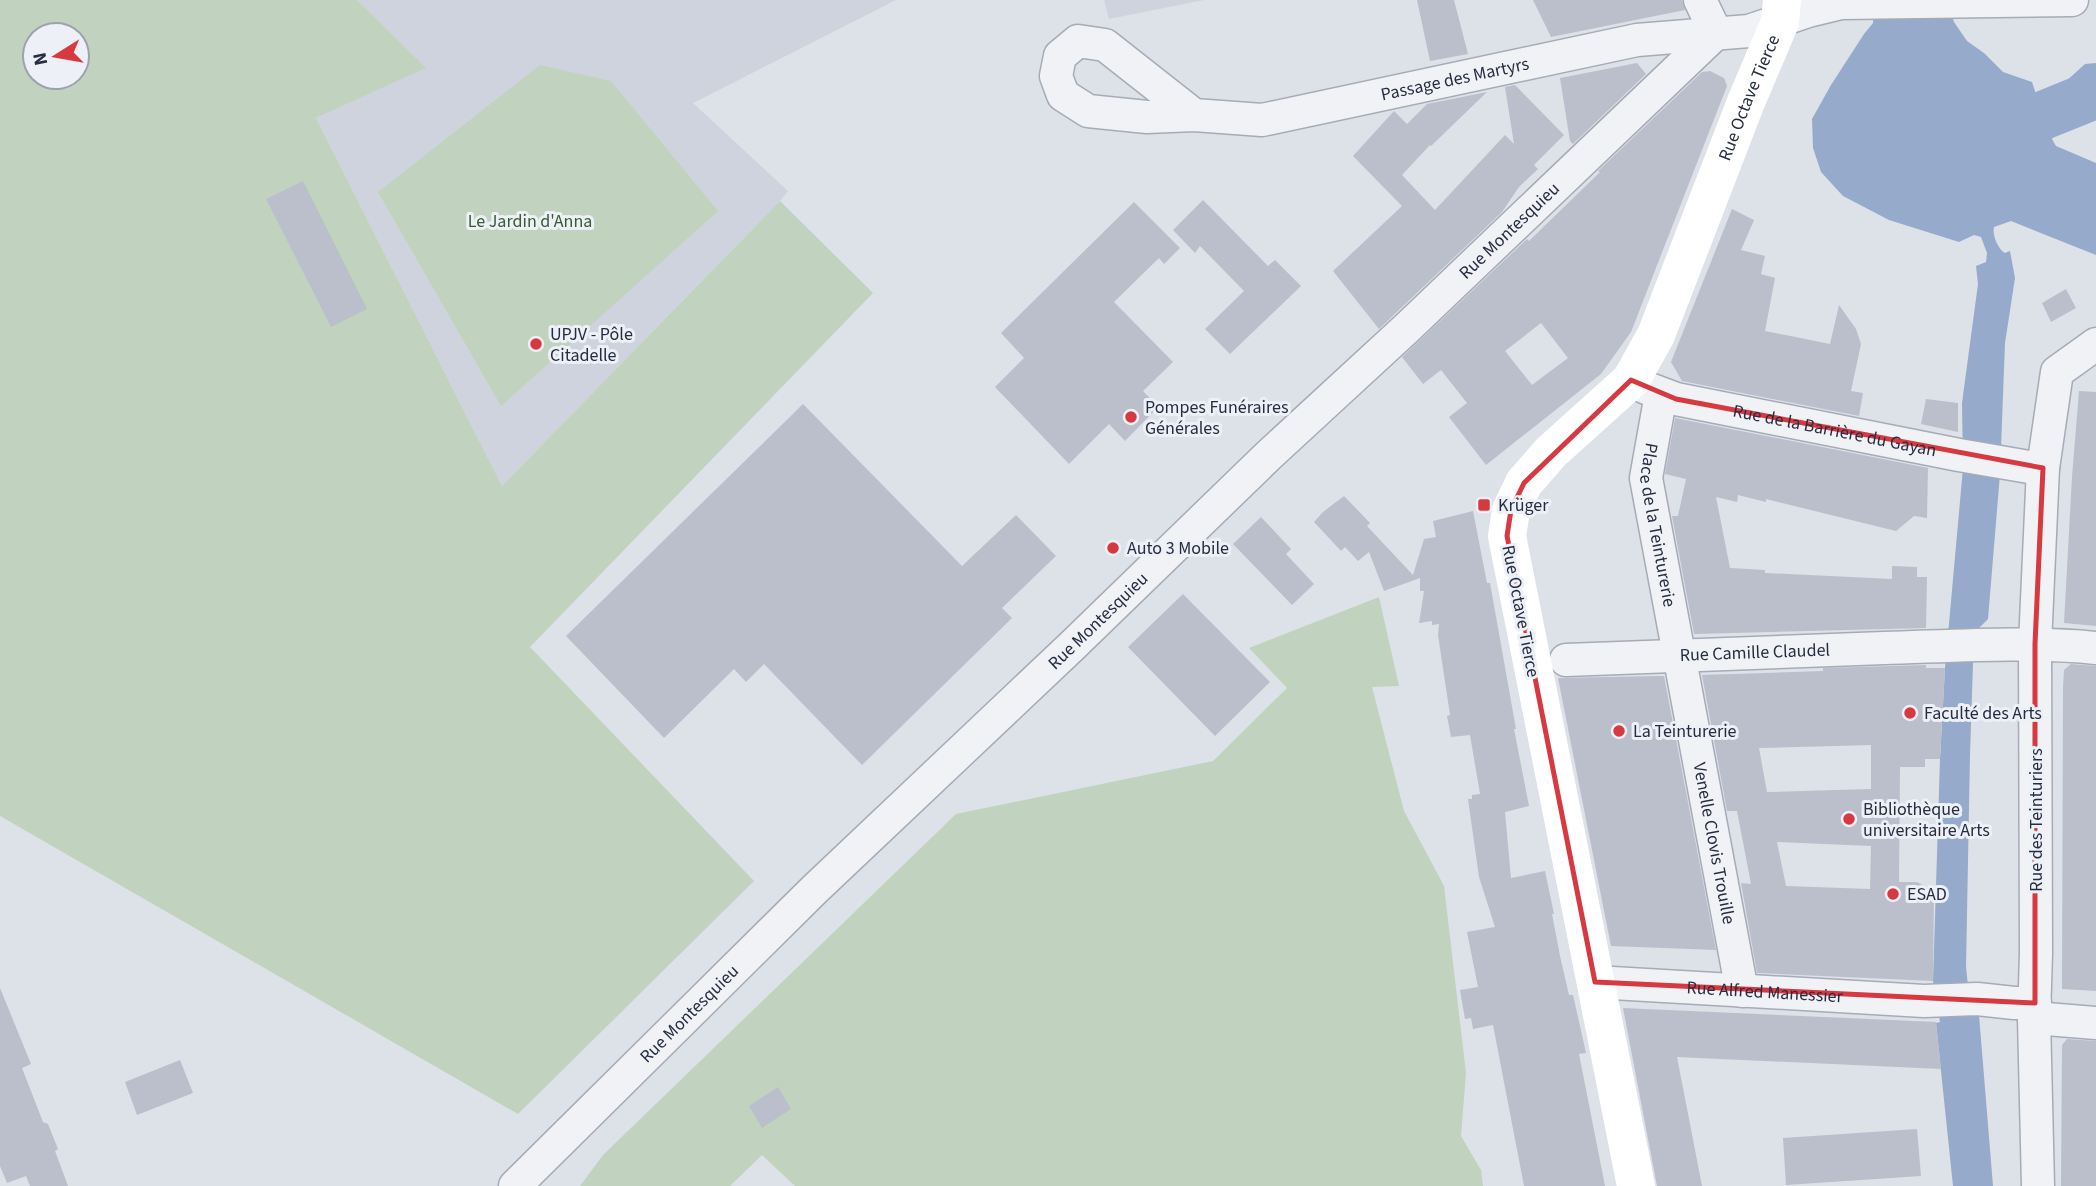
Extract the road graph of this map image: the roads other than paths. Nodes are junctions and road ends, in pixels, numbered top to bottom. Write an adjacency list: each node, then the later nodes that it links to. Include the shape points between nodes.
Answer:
1 (1700, 0): 5 (street)
2 (1955, 0): 3 (street, Passage des Martyrs); 4 (street, Passage des Martyrs, via 1841,3)
3 (2072, 0)
4 (1781, 11): 5 (street, Passage des Martyrs, via 1749,31); 8 (street, Rue Octave Tierce, via 1656,335)
5 (1716, 33): 6 (street, Passage des Martyrs, via 1637,40 1262,120); 18 (street, Rue Montesquieu, via 814,890)
6 (1194, 115)
7 (2096, 344): 9 (street, Rue des Teinturiers, via 2057,372)
8 (1646, 387): 9 (street, Rue de la Barrière du Gayan, via 1676,399); 12 (street, Place de la Teinturerie, via 1646,478); 14 (street, Rue Octave Tierce, via 1551,452 1524,483 1511,510 1507,536)
9 (2043, 468): 10 (street, Rue des Teinturiers)
10 (2035, 644): 11 (street, Rue Camille Claudel); 12 (street, Rue Camille Claudel); 16 (street, Rue des Teinturiers)
11 (2096, 648)
12 (1678, 654): 13 (street, Rue Camille Claudel); 15 (street, Venelle Clovis Trouille)
13 (1566, 660)
14 (1595, 982): 15 (street, Rue Alfred Manessier); 19 (street, Rue Octave Tierce)
15 (1742, 991): 16 (street, Rue Alfred Manessier, via 1977,999 2014,1003)
16 (2035, 1011): 17 (street, Rue Alfred Manessier); 20 (street, Rue des Teinturiers)
17 (2096, 1023)
18 (515, 1186)
19 (1636, 1186)
20 (2038, 1186)

